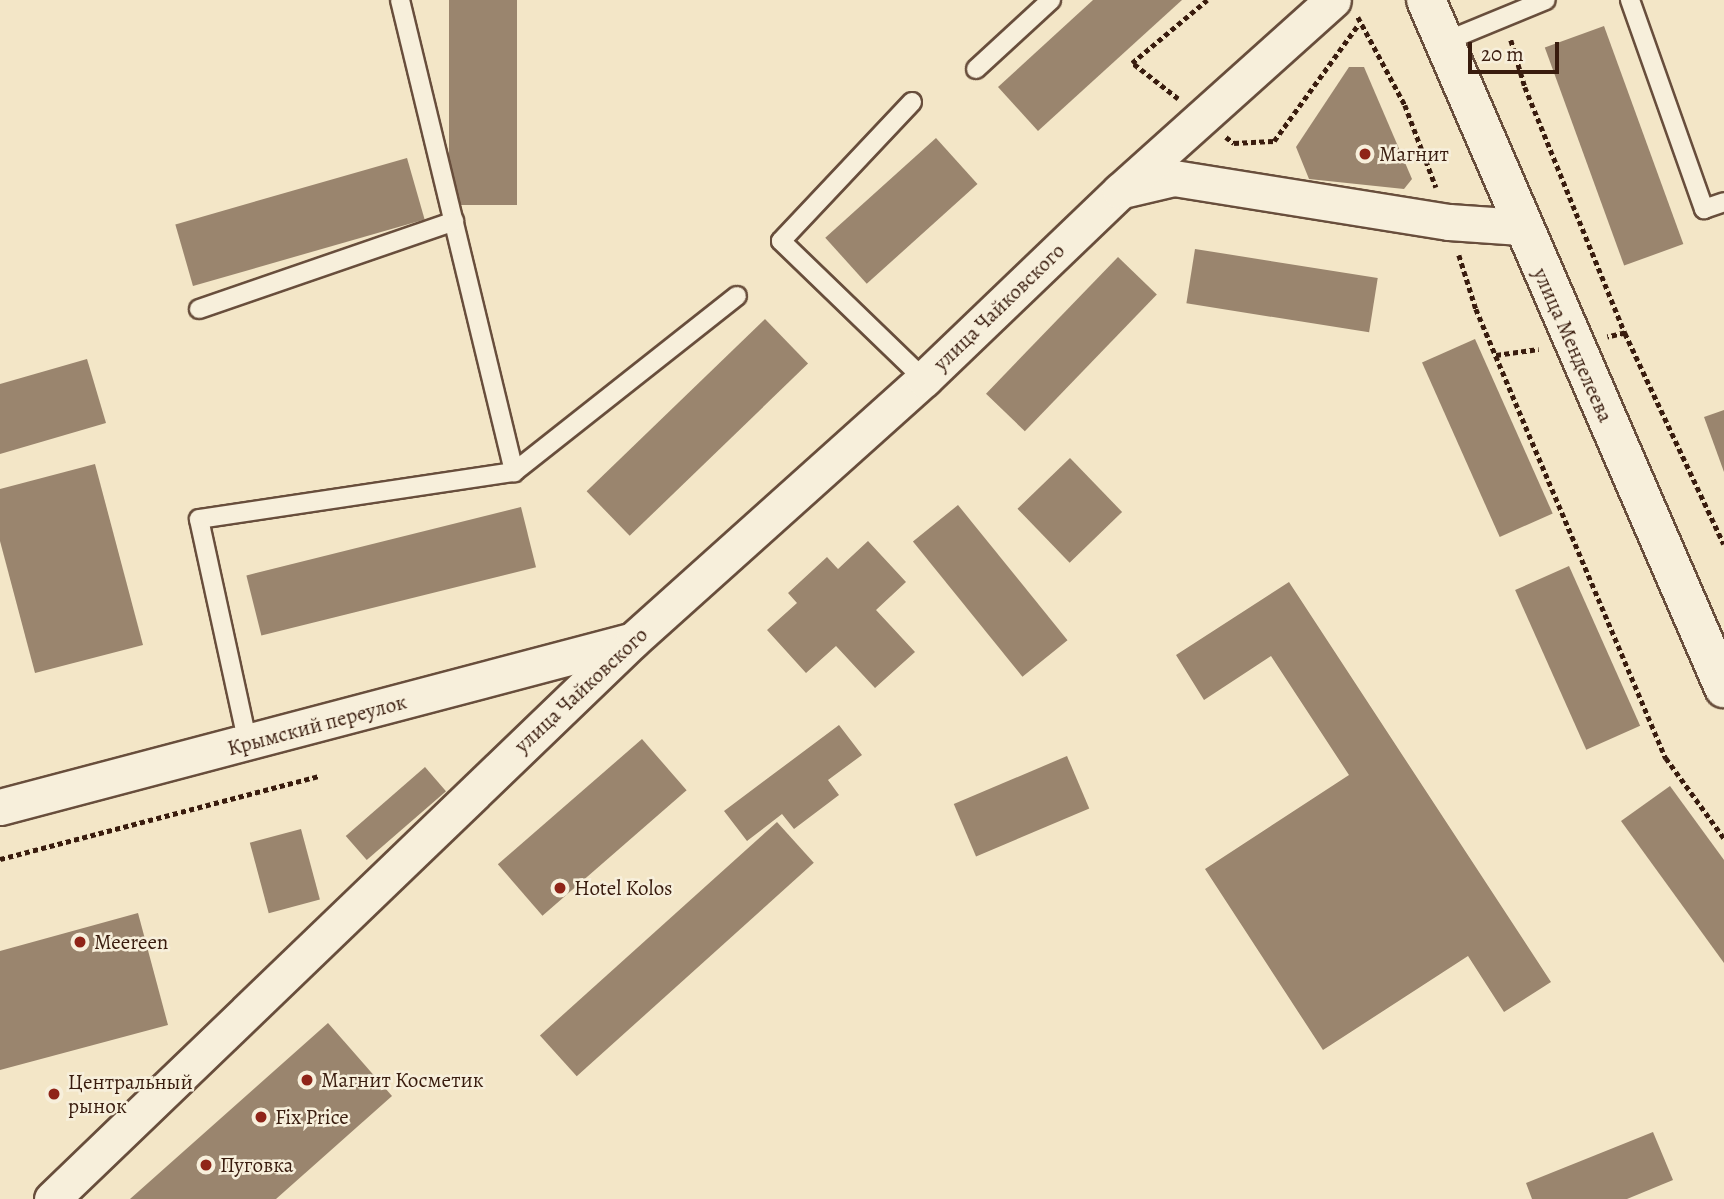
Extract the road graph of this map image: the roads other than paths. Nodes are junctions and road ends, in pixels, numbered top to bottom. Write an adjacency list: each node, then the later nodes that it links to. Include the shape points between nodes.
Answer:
1 (400, 0): 12 (lane)
2 (1051, 0): 8 (lane)
3 (1426, 0): 7 (main road, улица Менделеева)
4 (1546, 0): 7 (lane)
5 (1630, 0): 11 (lane, via 1704,209)
6 (1344, 5): 10 (street, улица Чайковского)
7 (1444, 42): 13 (main road, улица Менделеева)
8 (976, 69)
9 (912, 102): 16 (lane, via 781,242)
10 (1120, 191): 13 (street, via 1174,178 1449,222); 16 (street, улица Чайковского)
11 (1724, 202)
12 (454, 221): 15 (lane); 17 (lane)
13 (1521, 226): 19 (main road, улица Менделеева)
14 (737, 296): 17 (lane)
15 (199, 309)
16 (924, 379): 18 (street, улица Чайковского)
17 (514, 472): 20 (lane, via 199,519)
18 (633, 640): 20 (street, Крымский переулок); 22 (street, улица Чайковского)
19 (1724, 688)
20 (248, 744): 21 (street, Крымский переулок)
21 (0, 807)
22 (52, 1199)

